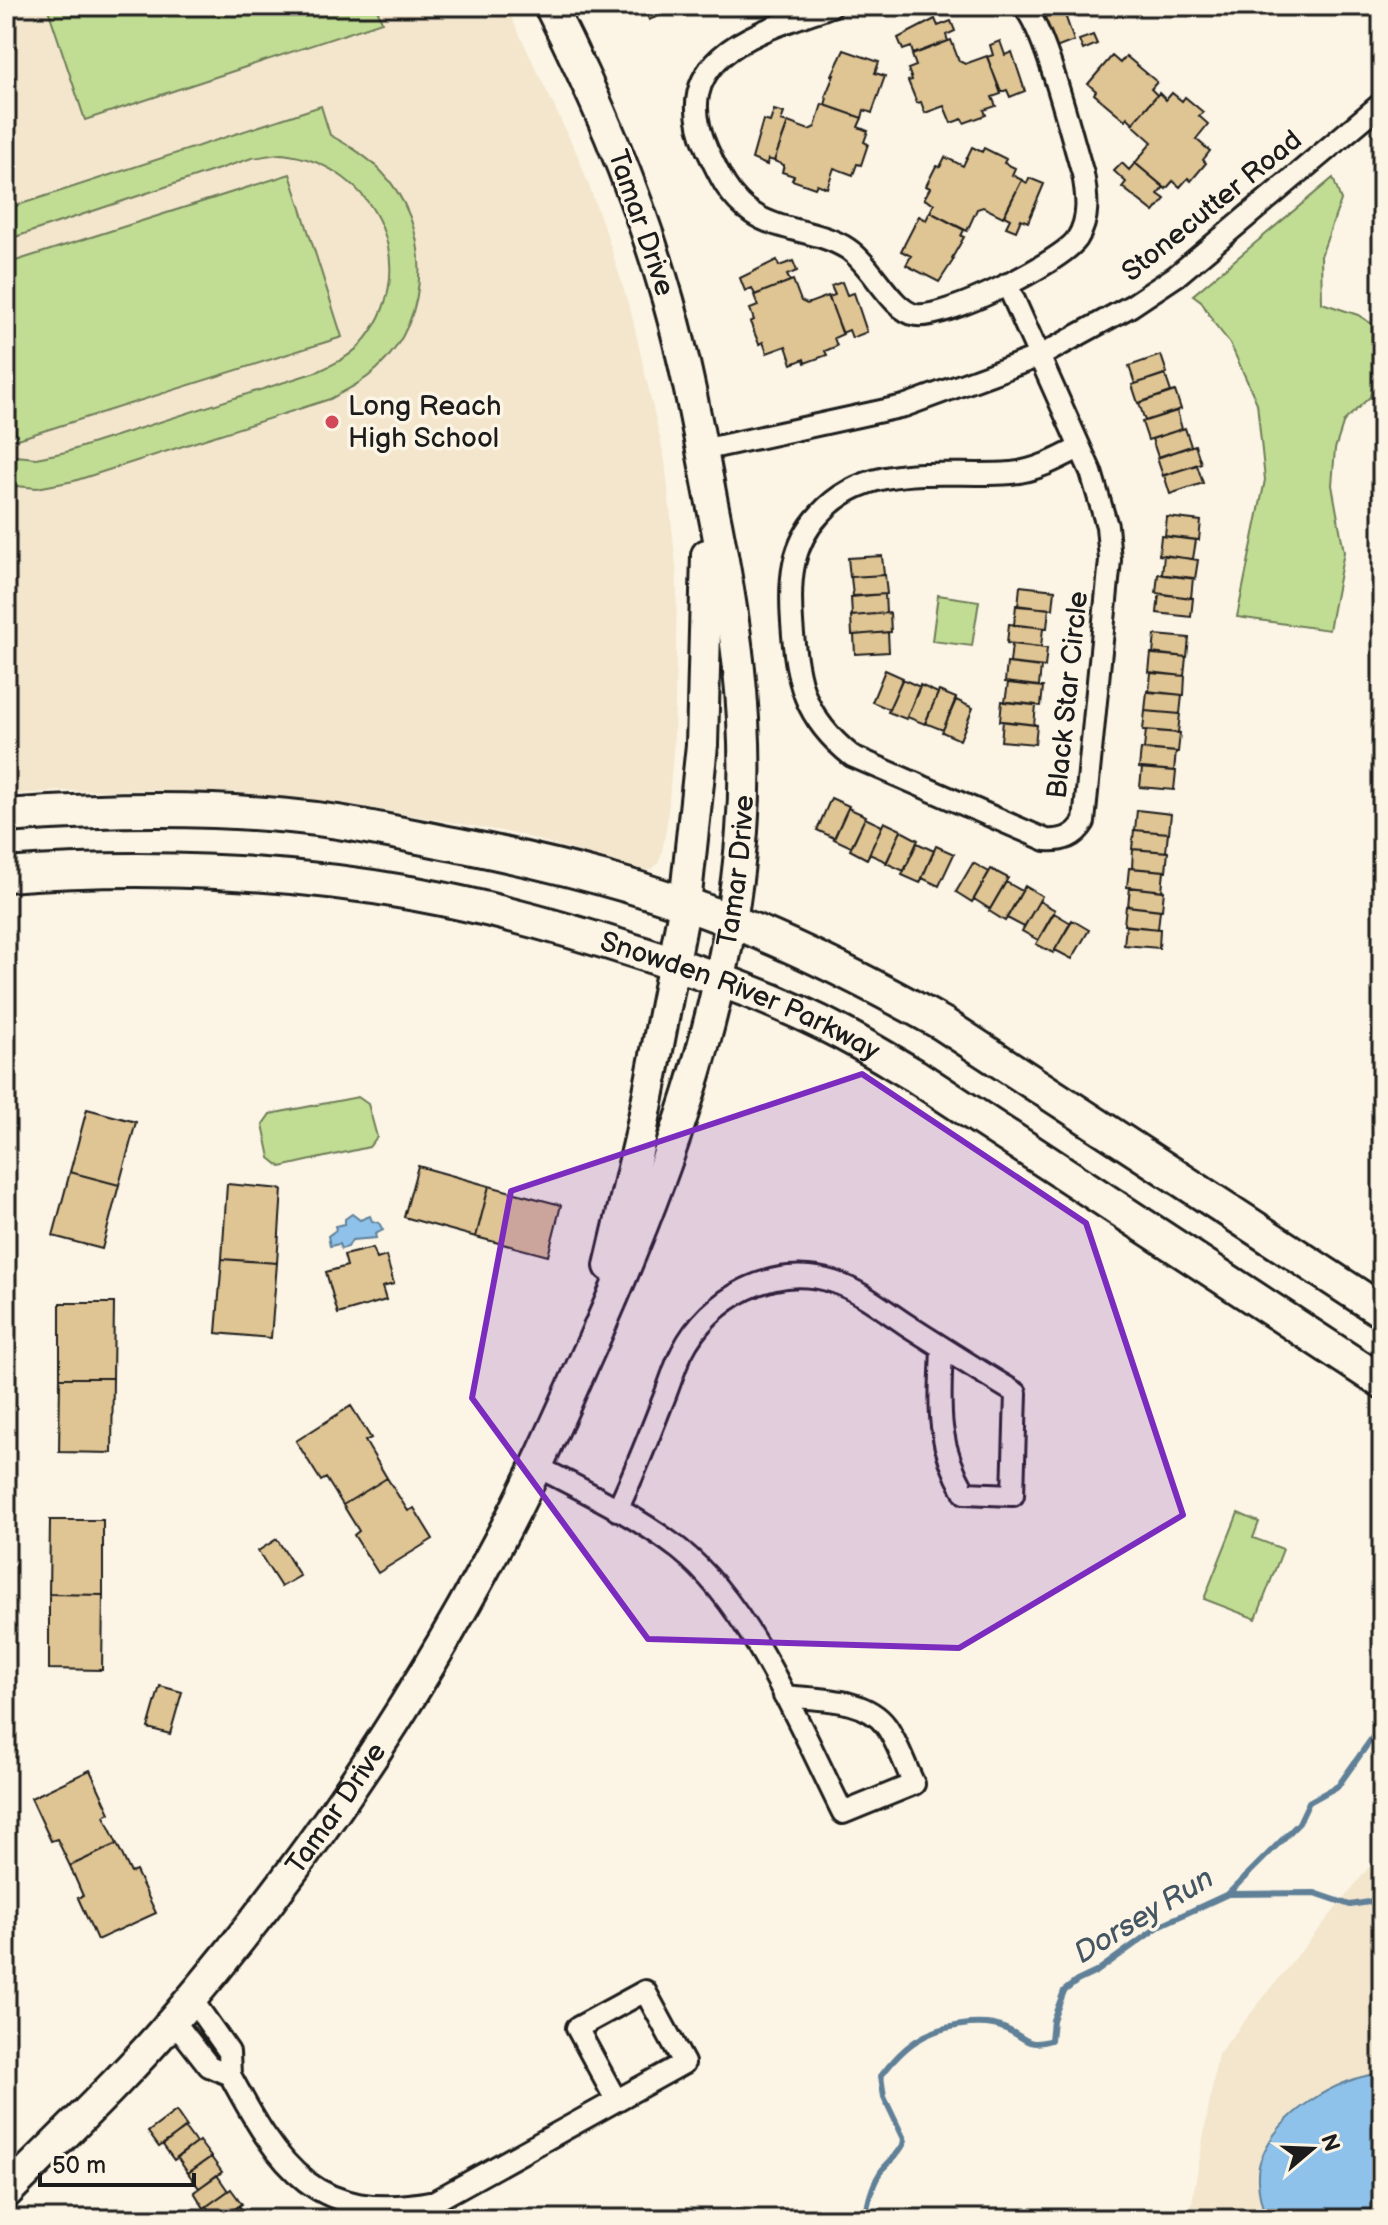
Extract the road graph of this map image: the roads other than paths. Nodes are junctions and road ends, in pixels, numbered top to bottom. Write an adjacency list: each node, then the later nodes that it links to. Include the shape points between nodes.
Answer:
1 (550, 6): 10 (street, Tamar Drive, via 614,141 645,225)
2 (770, 6): 5 (street)
3 (831, 6): 5 (street)
4 (1023, 6): 7 (street, via 1041,36 1083,174 1087,209 1078,237 1062,255)
5 (777, 26): 7 (street, via 724,52 711,64 698,93 699,129 727,188 751,212 846,248 911,315 926,317)
6 (1382, 103): 8 (street, Stonecutter Road, via 1176,276)
7 (1007, 284): 8 (street, Black Star Circle)
8 (1040, 356): 9 (street, Black Star Circle); 10 (street, Stonecutter Road, via 904,406)
9 (1079, 448): 9 (street, Black Star Circle, via 1101,498 1110,560 1084,822 1059,841 1046,840 852,756 834,741 816,721 799,683 790,592 800,541 846,491 865,482 917,474 1012,473)
10 (702, 450): 13 (street, Tamar Drive, via 706,661); 14 (street, Tamar Drive, via 725,568 745,746)
11 (6, 816): 13 (main road, via 156,811 337,822 586,873)
12 (6, 875): 15 (main road, Snowden River Parkway, via 145,871 360,885 419,894 587,936)
13 (685, 904): 14 (main road); 15 (street, Tamar Drive)
14 (732, 921): 16 (street, Tamar Drive); 17 (main road, via 869,983 943,1024)
15 (675, 964): 16 (main road, Snowden River Parkway); 19 (street, Tamar Drive, via 615,1248)
16 (719, 979): 19 (street, Tamar Drive, via 671,1154); 20 (main road, Snowden River Parkway, via 839,1032 914,1075)
17 (1382, 1311)
18 (942, 1348): 18 (street, via 1016,1393 1013,1495 965,1493 953,1473 940,1424); 22 (street, via 833,1281 790,1277 736,1293 700,1324 682,1352)
19 (583, 1364): 21 (street, Tamar Drive)
20 (1382, 1382)
21 (536, 1466): 22 (street); 24 (street, Tamar Drive, via 498,1545 391,1728 283,1883)
22 (617, 1510): 23 (street, via 680,1550 705,1573 745,1623)
23 (784, 1696): 23 (street, via 843,1813 914,1784 887,1727 874,1714 858,1706)
24 (182, 2009): 25 (street, via 209,2066); 25 (street, via 229,2052); 27 (street, Tamar Drive)
25 (230, 2075): 26 (street, via 276,2159 296,2183 343,2211 363,2215 406,2213 435,2201)
26 (616, 2100): 26 (street, via 684,2063 645,1991 577,2028)
27 (6, 2193)

